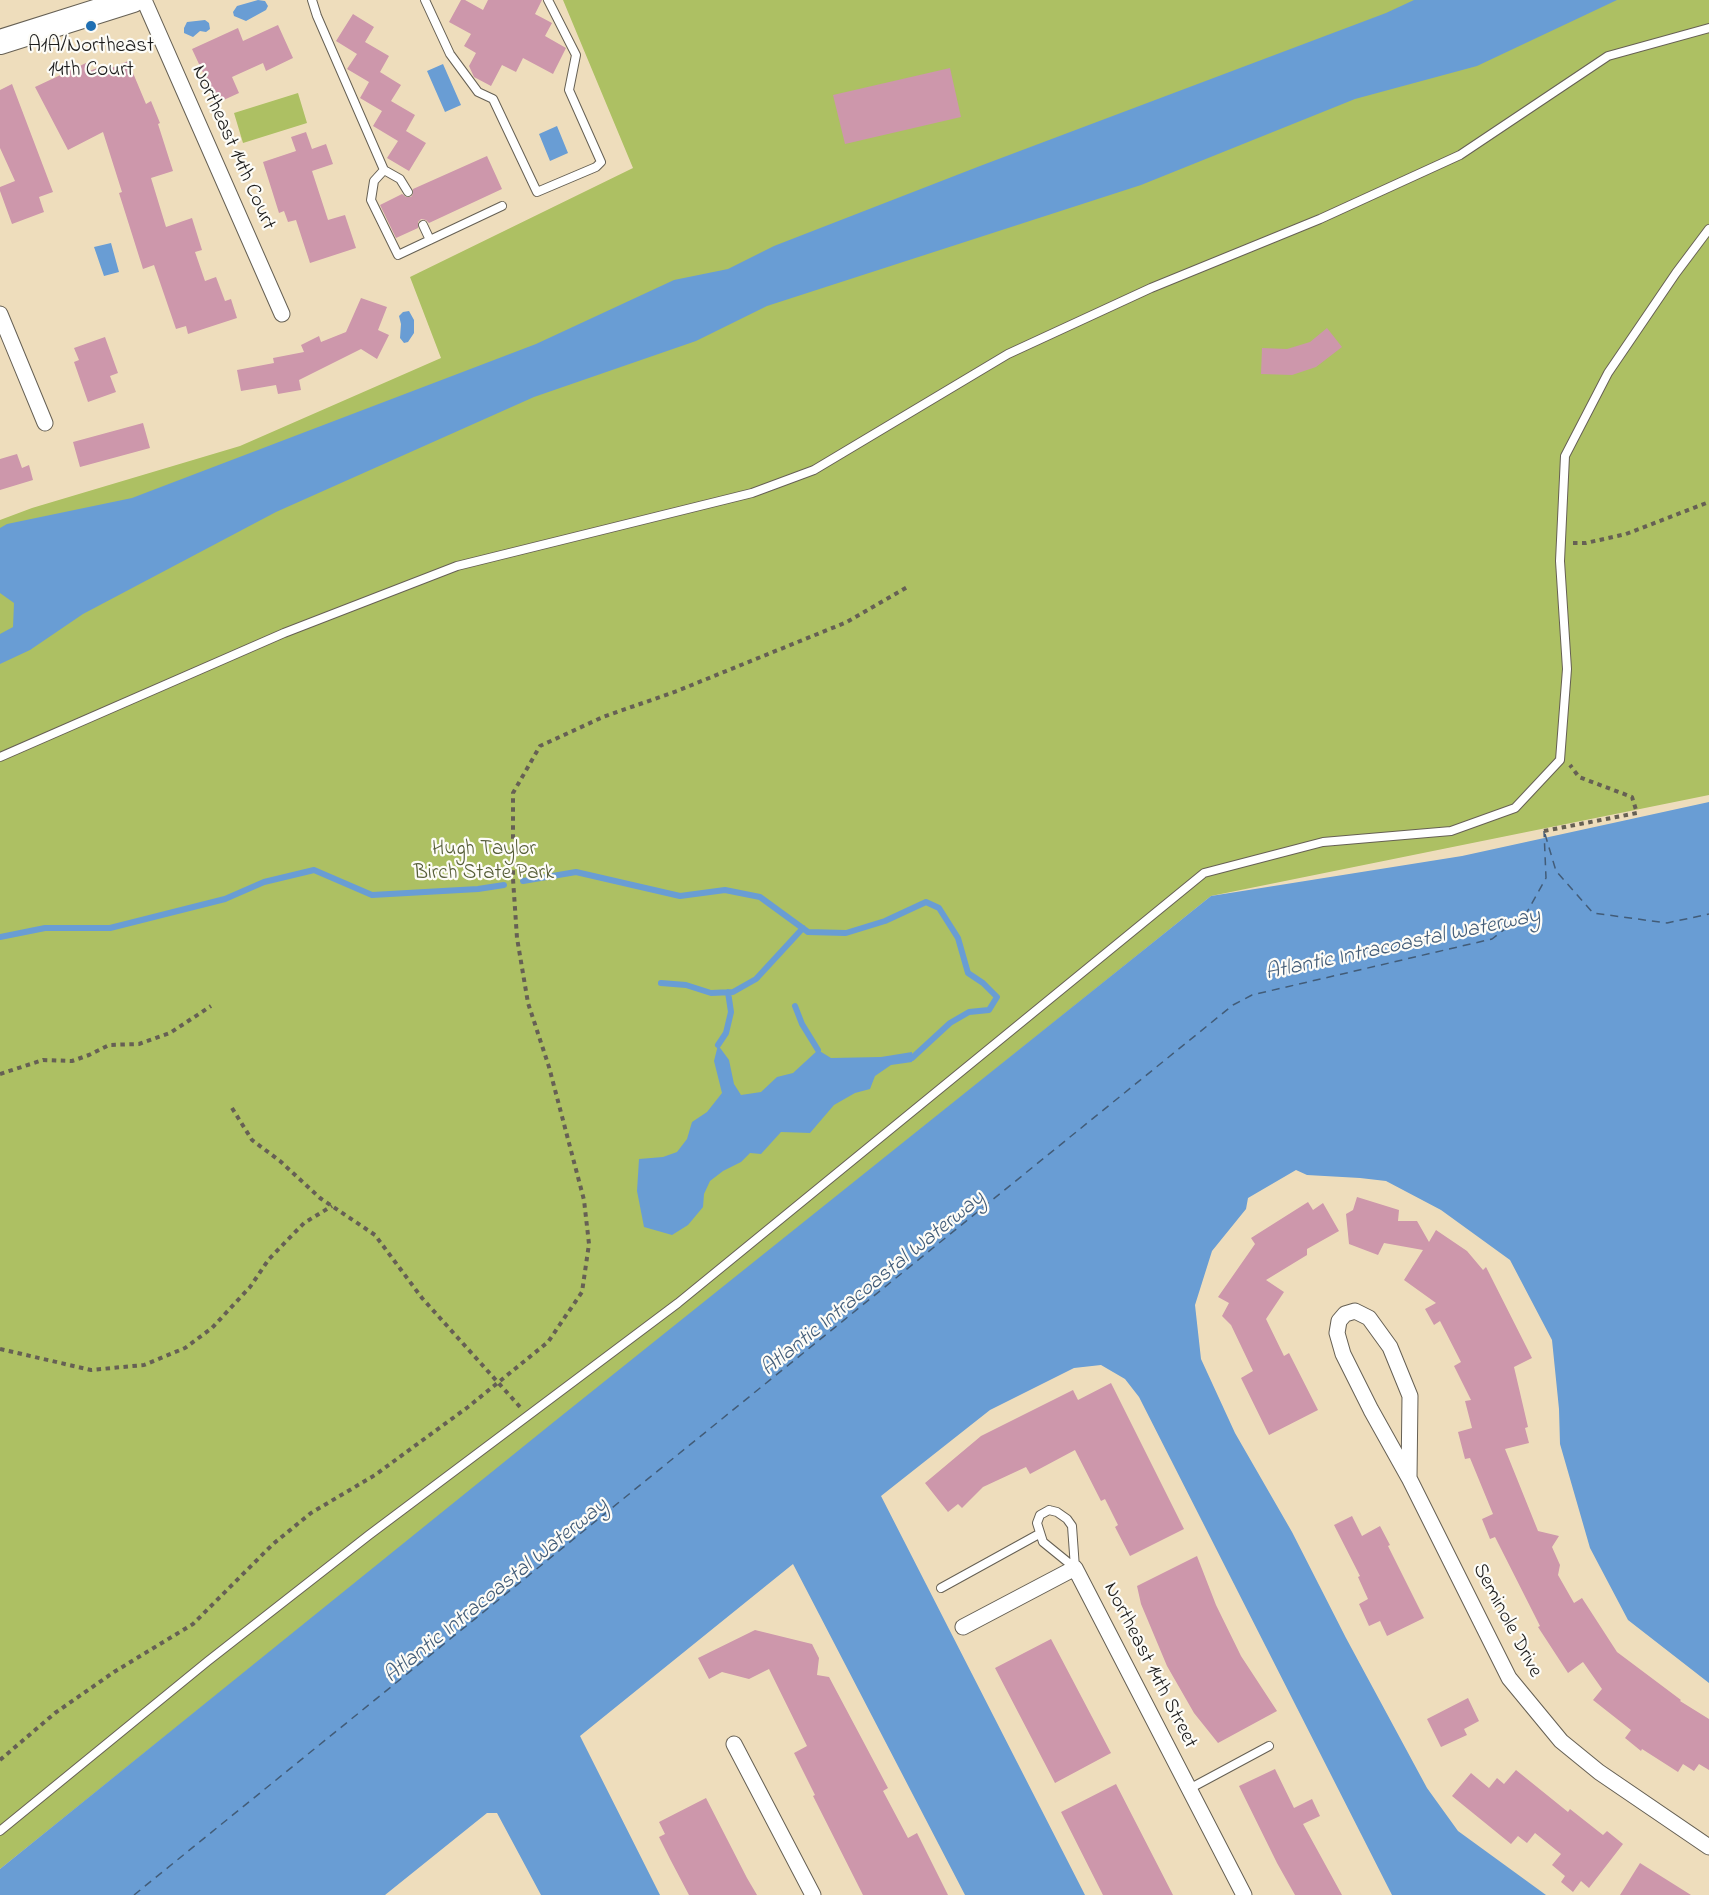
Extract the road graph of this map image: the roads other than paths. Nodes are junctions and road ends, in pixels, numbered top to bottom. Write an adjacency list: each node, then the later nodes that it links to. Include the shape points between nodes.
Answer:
1 (133, 0): 7 (main road)
2 (144, 0): 15 (street, Northeast 14th Court)
3 (312, 0): 8 (lane)
4 (425, 0): 5 (lane, via 450,54 478,92 493,99 537,192 601,162 569,90 576,56)
5 (548, 0)
6 (1709, 28): 17 (lane, via 1608,56 1460,154 1008,354 814,470 752,493 457,566 284,633)
7 (0, 42)
8 (384, 170): 9 (lane, via 400,179); 13 (lane, via 374,181 371,200 398,255)
9 (408, 192)
10 (502, 206): 13 (lane)
11 (423, 225): 13 (lane)
12 (1709, 229): 26 (lane, via 1608,373 1565,456 1560,561 1566,669 1560,760 1515,808 1451,831 1323,842 1204,873 678,1303 360,1542)
13 (430, 240)
14 (0, 314): 16 (street)
15 (282, 314)
16 (45, 423)
17 (0, 757)
18 (1409, 1478): 18 (street, Seminole Drive, via 1410,1396 1390,1347 1369,1318 1355,1311 1345,1314 1337,1333 1343,1354); 27 (street, Seminole Drive, via 1509,1678 1561,1741 1599,1772)
19 (1039, 1534): 20 (lane, via 1054,1553); 20 (lane, via 1040,1515 1049,1510 1067,1519 1072,1526); 21 (lane)
20 (1075, 1568): 22 (street, Northeast 14th Street); 25 (street, Northeast 14th Street)
21 (941, 1588)
22 (963, 1627)
23 (734, 1744): 28 (street)
24 (1269, 1746): 25 (lane)
25 (1189, 1789): 29 (street, Northeast 14th Street)
26 (0, 1831)
27 (1709, 1847)
28 (813, 1895)
29 (1244, 1895)

